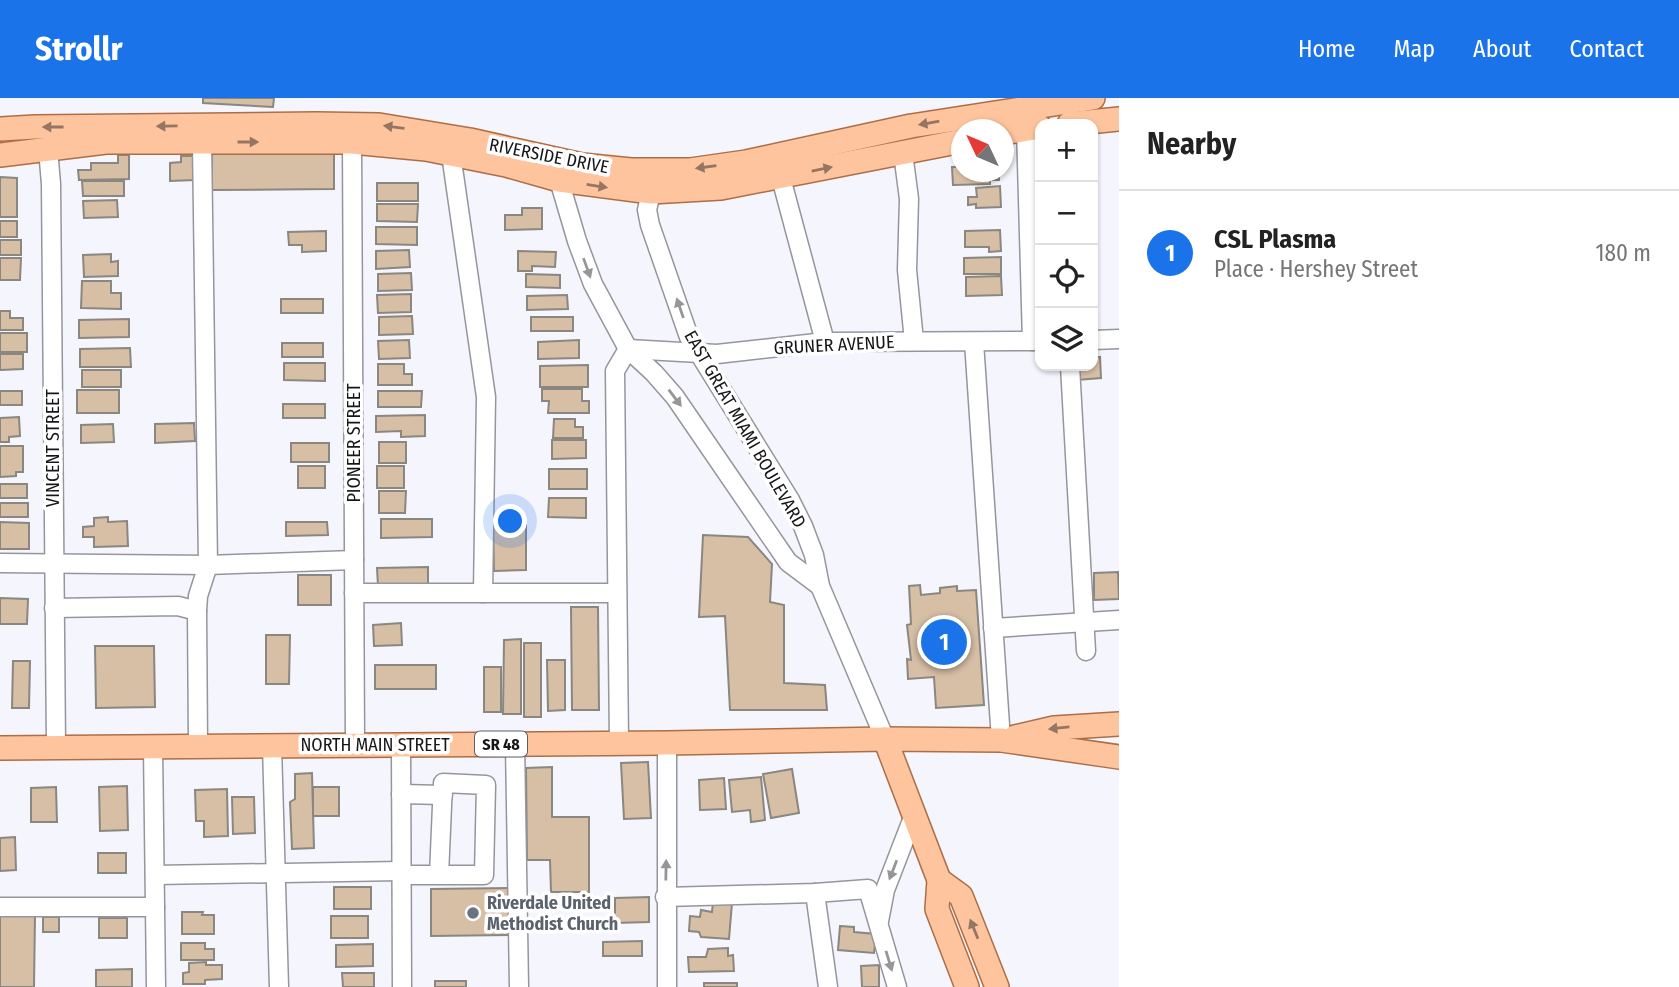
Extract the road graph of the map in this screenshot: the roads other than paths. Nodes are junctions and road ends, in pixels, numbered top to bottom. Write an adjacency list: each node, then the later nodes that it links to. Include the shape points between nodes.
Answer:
1 (1093, 98): 5 (main road, RIVERSIDE DRIVE, one-way to 5, via 911,126 690,170 582,165 379,125)
2 (1119, 120): 3 (main road)
3 (1098, 122)
4 (1033, 128): 6 (main road); 17 (street)
5 (0, 129)
6 (1014, 131)
7 (352, 142): 8 (main road, RIVERSIDE DRIVE, one-way to 7); 11 (main road, RIVERSIDE DRIVE); 27 (street, PIONEER STREET)
8 (202, 143): 10 (main road, RIVERSIDE DRIVE, via 106,142); 30 (street)
9 (951, 143): 12 (main road, RIVERSIDE DRIVE)
10 (48, 149): 13 (main road, RIVERSIDE DRIVE); 28 (street, VINCENT STREET)
11 (451, 153): 15 (main road, RIVERSIDE DRIVE); 33 (street, via 486,397)
12 (903, 153): 14 (main road, RIVERSIDE DRIVE, one-way to 12); 20 (street)
13 (0, 155)
14 (781, 178): 16 (main road, RIVERSIDE DRIVE, via 721,188); 22 (street)
15 (559, 180): 16 (main road, RIVERSIDE DRIVE, one-way to 16); 24 (street, EAST GREAT MIAMI BOULEVARD, one-way to 24, via 593,284)
16 (651, 192): 25 (street, EAST GREAT MIAMI BOULEVARD, one-way to 16, via 689,337 653,237 648,210)
17 (1036, 308)
18 (1119, 339): 19 (street)
19 (1098, 340)
20 (914, 341): 22 (street, GRUNER AVENUE); 23 (street, GRUNER AVENUE)
21 (1035, 341): 23 (street, GRUNER AVENUE)
22 (825, 342): 25 (street, GRUNER AVENUE)
23 (974, 342): 39 (street)
24 (628, 349): 25 (street, GRUNER AVENUE); 31 (street, EAST GREAT MIAMI BOULEVARD, one-way to 31, via 675,397 788,562); 34 (street, via 615,370)
25 (700, 354): 31 (street, EAST GREAT MIAMI BOULEVARD, via 790,500 814,555)
26 (1070, 371): 38 (street)
27 (354, 560): 30 (street); 32 (street, PIONEER STREET)
28 (54, 562): 29 (street); 30 (street); 35 (street, VINCENT STREET)
29 (0, 563)
30 (208, 565): 36 (street)
31 (820, 586): 42 (street, EAST GREAT MIAMI BOULEVARD)
32 (354, 593): 33 (street); 47 (street, PIONEER STREET)
33 (483, 593): 34 (street)
34 (617, 593): 44 (street)
35 (54, 608): 36 (street, via 178,606); 51 (street, VINCENT STREET)
36 (197, 611): 49 (street)
37 (1119, 620): 38 (street)
38 (1085, 622): 39 (street); 40 (street)
39 (993, 628): 43 (street)
40 (1086, 651)
41 (1119, 724): 43 (main road, NORTH MAIN STREET / SR 48, one-way to 43, via 1054,728)
42 (885, 738): 43 (main road, NORTH MAIN STREET / SR 48); 45 (main road, NORTH MAIN STREET / SR 48); 59 (main road)
43 (1001, 740): 54 (main road, NORTH MAIN STREET / SR 48)
44 (619, 743): 45 (main road, NORTH MAIN STREET / SR 48); 46 (main road, NORTH MAIN STREET / SR 48)
45 (667, 743): 66 (street, one-way to 45)
46 (515, 744): 48 (main road, NORTH MAIN STREET / SR 48); 58 (street)
47 (355, 745): 48 (main road, NORTH MAIN STREET / SR 48); 50 (main road, NORTH MAIN STREET / SR 48)
48 (401, 745): 55 (street)
49 (198, 746): 50 (main road, NORTH MAIN STREET / SR 48); 52 (main road, NORTH MAIN STREET / SR 48)
50 (272, 746): 60 (street)
51 (56, 747): 52 (main road, NORTH MAIN STREET / SR 48); 53 (main road, NORTH MAIN STREET / SR 48)
52 (153, 747): 63 (street)
53 (0, 748)
54 (1119, 757)
55 (401, 794): 56 (street); 61 (street)
56 (443, 795): 57 (street, via 443,783 486,785); 62 (street)
57 (485, 807): 58 (street); 62 (street, via 484,875)
58 (516, 807): 73 (street)
59 (914, 815): 64 (main road); 69 (street, one-way to 69, via 882,901)
60 (277, 873): 61 (street); 63 (street); 71 (street)
61 (401, 873): 62 (street); 72 (street)
62 (439, 875)
63 (155, 876): 67 (street)
64 (939, 880): 77 (main road, via 937,909); 78 (main road, one-way to 64, via 961,896)
65 (815, 893): 66 (street); 69 (street, via 868,889); 75 (street)
66 (665, 897): 74 (street)
67 (155, 906): 68 (street); 70 (street)
68 (0, 907)
69 (879, 926): 76 (street, one-way to 76)
70 (156, 987)
71 (279, 987)
72 (402, 987)
73 (520, 987)
74 (667, 987)
75 (828, 987)
76 (897, 987)
77 (967, 987)
78 (998, 987)

